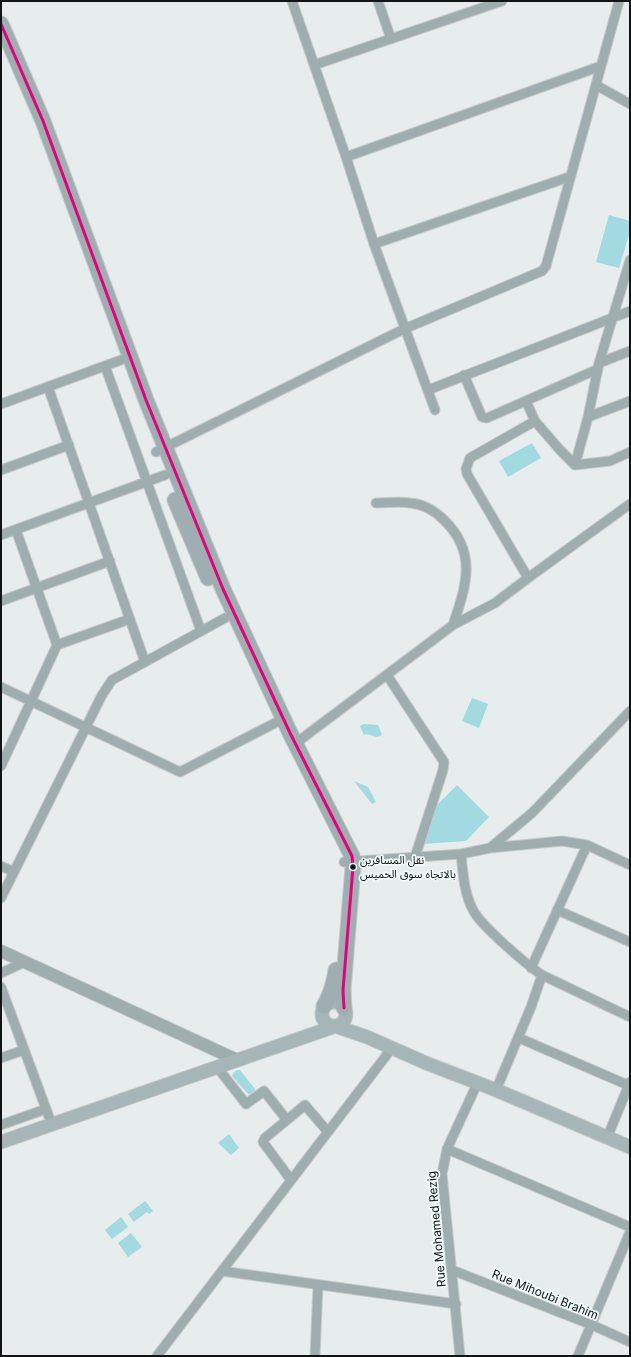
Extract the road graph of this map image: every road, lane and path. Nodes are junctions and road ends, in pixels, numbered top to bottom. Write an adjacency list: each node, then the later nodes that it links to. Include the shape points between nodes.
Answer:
1 (292, 1): 8 (street)
2 (378, 1): 6 (street)
3 (502, 1): 6 (street)
4 (619, 1): 9 (street)
5 (1, 24): 33 (main road, via 43,121)
6 (391, 39): 8 (street)
7 (1, 48): 20 (main road, via 42,147)
8 (314, 65): 12 (street)
9 (601, 66): 10 (street); 12 (street)
10 (596, 85): 11 (street); 13 (street)
11 (630, 104)
12 (346, 157): 14 (street)
13 (570, 177): 14 (street); 18 (street, via 546,266 542,271)
14 (374, 244): 18 (street)
15 (630, 260): 17 (street)
16 (630, 312): 17 (street)
17 (613, 319): 22 (street); 23 (street)
18 (404, 329): 25 (street); 33 (street)
19 (630, 351): 22 (street)
20 (121, 360): 21 (street); 33 (main road)
21 (105, 366): 24 (street); 38 (street)
22 (599, 366): 26 (street); 30 (street)
23 (464, 375): 25 (street); 26 (street, via 484,418)
24 (48, 387): 28 (street); 32 (street)
25 (428, 390): 29 (street)
26 (526, 401): 31 (street)
27 (630, 401): 30 (street)
28 (1, 404)
29 (435, 410)
30 (588, 417): 35 (street)
31 (535, 421): 35 (street); 45 (street, via 470,458 466,468 467,474)
32 (69, 445): 36 (street); 39 (street)
33 (160, 450): 37 (main road); 60 (main road)
34 (630, 452): 35 (street, via 598,464)
35 (575, 465)
36 (1, 470)
37 (165, 474): 38 (street); 48 (main road)
38 (147, 482): 39 (street); 51 (street)
39 (89, 503): 42 (street); 44 (street)
40 (376, 503): 50 (street, via 409,502 427,506 439,515 462,541 466,559 466,579)
41 (630, 504): 45 (street)
42 (16, 530): 43 (street); 46 (street)
43 (1, 535)
44 (110, 561): 46 (street); 49 (street)
45 (528, 578): 50 (street, via 495,603)
46 (36, 588): 47 (street); 52 (street)
47 (1, 601)
48 (225, 618): 51 (street); 58 (main road)
49 (130, 619): 52 (street); 53 (street)
50 (453, 625): 54 (street)
51 (201, 631): 53 (street)
52 (57, 645): 56 (street)
53 (145, 662): 59 (street, via 112,680)
54 (387, 675): 60 (street); 65 (street, via 444,762)
55 (1, 686): 56 (street)
56 (32, 701): 59 (street); 61 (street)
57 (630, 711): 63 (street, via 532,813)
58 (275, 723): 59 (street, via 180,772); 66 (main road)
59 (86, 728): 69 (street)
60 (296, 743): 66 (main road)
61 (1, 766)
62 (587, 845): 63 (street, via 562,840); 67 (street); 71 (street)
63 (490, 848): 64 (street)
64 (461, 854): 65 (street); 75 (street, via 467,895 474,912)
65 (415, 857): 66 (street)
66 (349, 861): 79 (main road, via 334,984); 80 (main road, via 343,990)
67 (630, 865)
68 (1, 866): 69 (street)
69 (14, 872): 70 (street)
70 (1, 898)
71 (557, 910): 72 (street); 75 (street)
72 (630, 942)
73 (1, 951): 74 (street)
74 (25, 962): 76 (street); 89 (street)
75 (531, 968): 77 (street)
76 (1, 974)
77 (542, 975): 81 (street); 85 (street)
78 (1, 987): 87 (street)
79 (323, 1011): 80 (main road, via 335,1002); 82 (main road, via 327,1024); 83 (main road)
80 (345, 1011): 82 (main road, via 344,1021); 84 (main road)
81 (630, 1017)
82 (334, 1026): 83 (main road); 84 (main road)
83 (304, 1036): 89 (main road)
84 (366, 1037): 86 (main road)
85 (519, 1038): 92 (street); 93 (street)
86 (392, 1048): 91 (main road); 98 (street)
87 (24, 1050): 88 (street); 94 (street)
88 (1, 1058)
89 (237, 1060): 90 (main road)
90 (217, 1067): 95 (street, via 246,1104 264,1092); 97 (main road)
91 (477, 1084): 93 (main road); 102 (street, Rue Mohamed Rezig)
92 (630, 1084): 99 (street)
93 (496, 1090): 99 (main road)
94 (46, 1109): 96 (street); 97 (street)
95 (287, 1120): 98 (street, via 305,1105); 103 (street, via 264,1138 263,1142)
96 (1, 1125)
97 (52, 1125): 100 (main road)
98 (328, 1132): 103 (street)
99 (607, 1138): 101 (main road)
100 (1, 1142)
101 (630, 1147)
102 (447, 1149): 104 (street); 106 (street, Rue Mohamed Rezig, via 442,1174)
103 (291, 1180): 107 (street)
104 (630, 1227)
105 (630, 1232): 110 (street)
106 (452, 1270): 109 (street, Rue Mohamed Rezig); 110 (street, Rue Mihoubi Brahim)
107 (222, 1271): 108 (street); 112 (street)
108 (318, 1285): 109 (street); 113 (street)
109 (456, 1304): 114 (street, Rue Mohamed Rezig)
110 (592, 1325): 111 (street, Rue Mihoubi Brahim); 115 (street)
111 (630, 1342)
112 (157, 1356)
113 (315, 1356)
114 (460, 1356)
115 (578, 1356)

